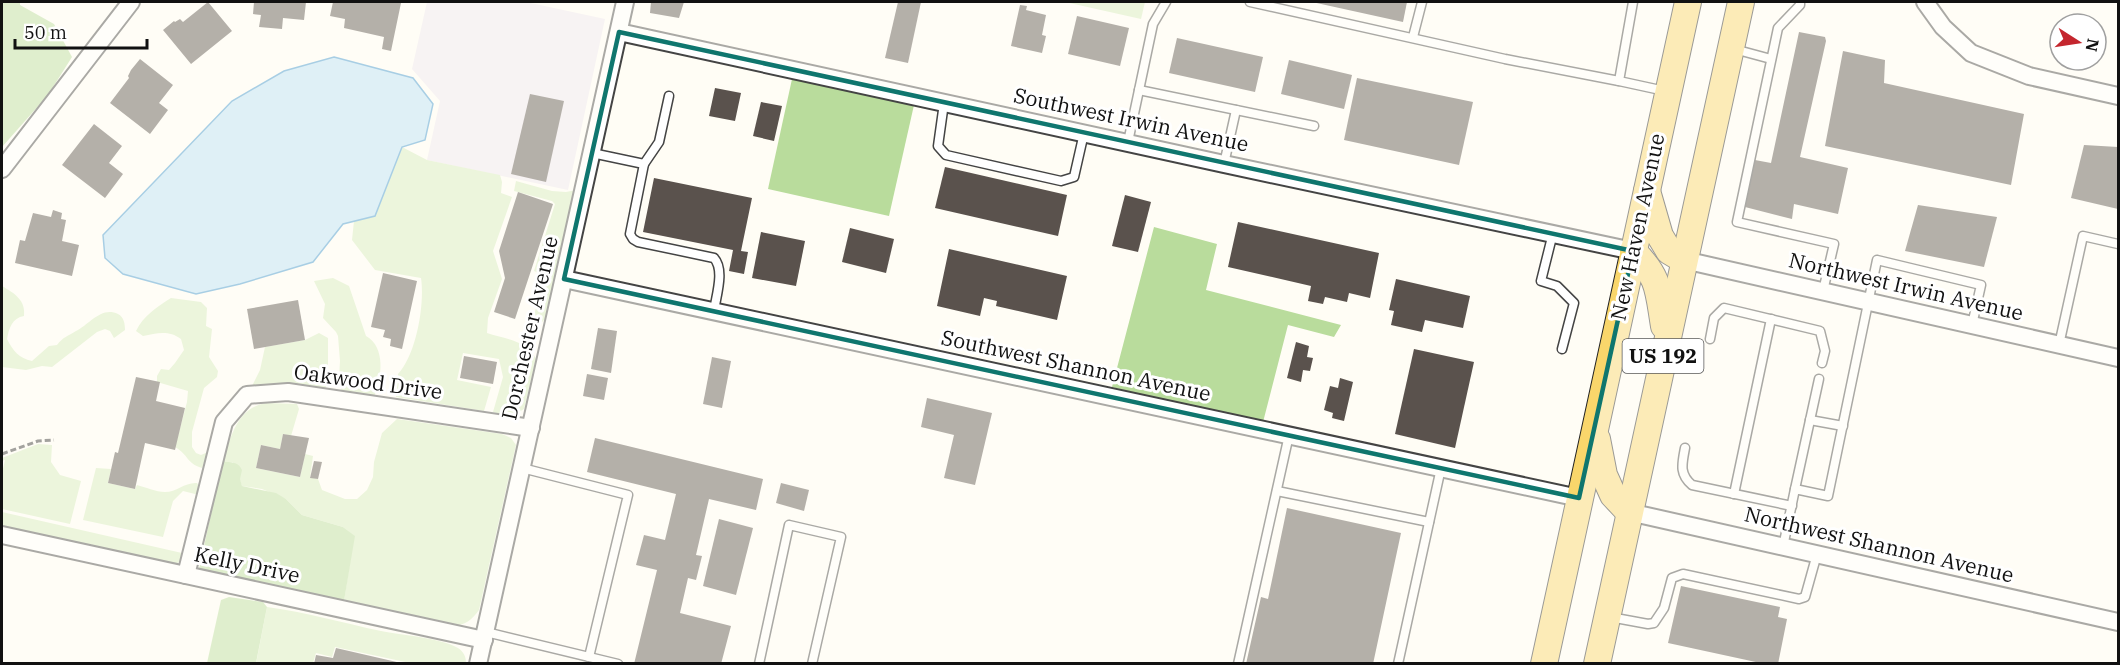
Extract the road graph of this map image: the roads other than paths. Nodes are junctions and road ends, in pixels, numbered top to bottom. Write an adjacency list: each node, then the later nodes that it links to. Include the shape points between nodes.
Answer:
1 (130, 2): 28 (street)
2 (620, 2): 11 (street, Dorchester Avenue)
3 (1166, 2): 16 (lane, via 1153,24)
4 (1250, 2): 12 (lane)
5 (1422, 2): 12 (lane)
6 (1633, 2): 15 (lane)
7 (1688, 2): 17 (main road, New Haven Avenue / US 192)
8 (1741, 2): 13 (main road, US 192)
9 (1800, 2): 14 (lane, via 1778,28)
10 (1925, 2): 19 (street, via 1943,27 1971,53 2028,76)
11 (619, 32): 20 (street, Southwest Irwin Avenue); 25 (street, Dorchester Avenue)
12 (1413, 37): 15 (lane)
13 (1731, 48): 14 (lane); 33 (main road, US 192)
14 (1771, 59): 35 (lane, via 1737,222 1834,244)
15 (1619, 81): 17 (lane)
16 (1139, 90): 21 (lane); 24 (lane)
17 (1668, 91): 29 (main road, New Haven Avenue / US 192)
18 (669, 96): 26 (lane, via 659,142)
19 (2118, 96)
20 (945, 102): 23 (street, Southwest Irwin Avenue); 23 (lane, via 938,146 946,155 1061,182 1074,177)
21 (1236, 110): 22 (lane); 27 (lane)
22 (1314, 126)
23 (1084, 132): 24 (street, Southwest Irwin Avenue)
24 (1128, 142): 27 (street, Southwest Irwin Avenue)
25 (592, 153): 26 (lane); 34 (street, Dorchester Avenue)
26 (644, 164): 37 (lane, via 630,234 638,242 714,258 720,269)
27 (1224, 164): 30 (street, Southwest Irwin Avenue)
28 (2, 169)
29 (1646, 187): 32 (main road, New Haven Avenue / US 192); 33 (main road, via 1660,236 1669,251)
30 (1552, 233): 32 (street, Southwest Irwin Avenue); 43 (lane, via 1541,281 1557,286 1574,303)
31 (2118, 244): 42 (lane, via 2083,236)
32 (1633, 251): 41 (main road, via 1650,267 1658,284); 49 (main road, New Haven Avenue / US 192)
33 (1684, 260): 35 (street, Northwest Irwin Avenue); 41 (main road, US 192)
34 (564, 279): 37 (street, Southwest Shannon Avenue); 50 (street, Dorchester Avenue)
35 (1823, 291): 36 (street, Northwest Irwin Avenue)
36 (1869, 302): 39 (street, Northwest Irwin Avenue); 39 (lane, via 1877,260 1981,285); 48 (lane)
37 (714, 311): 51 (street, Southwest Shannon Avenue)
38 (1771, 319): 40 (lane, via 1724,308 1714,318); 45 (lane, via 1820,331 1825,351); 57 (lane)
39 (1972, 325): 42 (street, Northwest Irwin Avenue)
40 (1710, 339)
41 (1666, 341): 60 (main road, US 192)
42 (2059, 345): 44 (street, Northwest Irwin Avenue)
43 (1562, 349)
44 (2118, 358)
45 (1822, 363)
46 (1819, 379): 47 (lane)
47 (1810, 420): 48 (lane); 55 (lane)
48 (1843, 426): 55 (lane, via 1828,496)
49 (1595, 427): 58 (main road, New Haven Avenue / US 192); 60 (main road, via 1604,475 1613,495)
50 (531, 428): 53 (street, Dorchester Avenue); 65 (street, Oakwood Drive, via 288,392 247,395 224,422)
51 (1289, 435): 54 (street, Southwest Shannon Avenue); 56 (lane)
52 (1685, 448): 57 (lane, via 1684,478 1692,485)
53 (522, 468): 68 (street, Dorchester Avenue); 69 (lane, via 628,495)
54 (1441, 468): 58 (street, Southwest Shannon Avenue); 61 (lane)
55 (1795, 489): 59 (lane)
56 (1277, 491): 61 (lane); 74 (lane)
57 (1734, 494): 59 (lane)
58 (1579, 498): 76 (main road, New Haven Avenue / US 192)
59 (1792, 506): 63 (lane)
60 (1629, 512): 63 (street, Northwest Shannon Avenue); 66 (main road, US 192)
61 (1429, 522): 75 (lane)
62 (2, 535): 65 (street, Kelly Drive)
63 (1783, 547): 64 (street, Northwest Shannon Avenue)
64 (1817, 554): 66 (lane, via 1805,597 1799,599 1683,574 1672,578 1665,608 1654,623); 67 (street, Northwest Shannon Avenue)
65 (186, 575): 68 (street, Kelly Drive)
66 (1607, 616): 77 (main road, US 192)
67 (2118, 622)
68 (485, 636): 69 (lane); 70 (street, Dorchester Avenue)
69 (589, 657): 71 (lane)
70 (478, 663)
71 (618, 663)
72 (759, 663): 73 (lane, via 789,525 841,537)
73 (812, 663)
74 (1238, 663)
75 (1398, 663)
76 (1544, 663)
77 (1597, 663)

